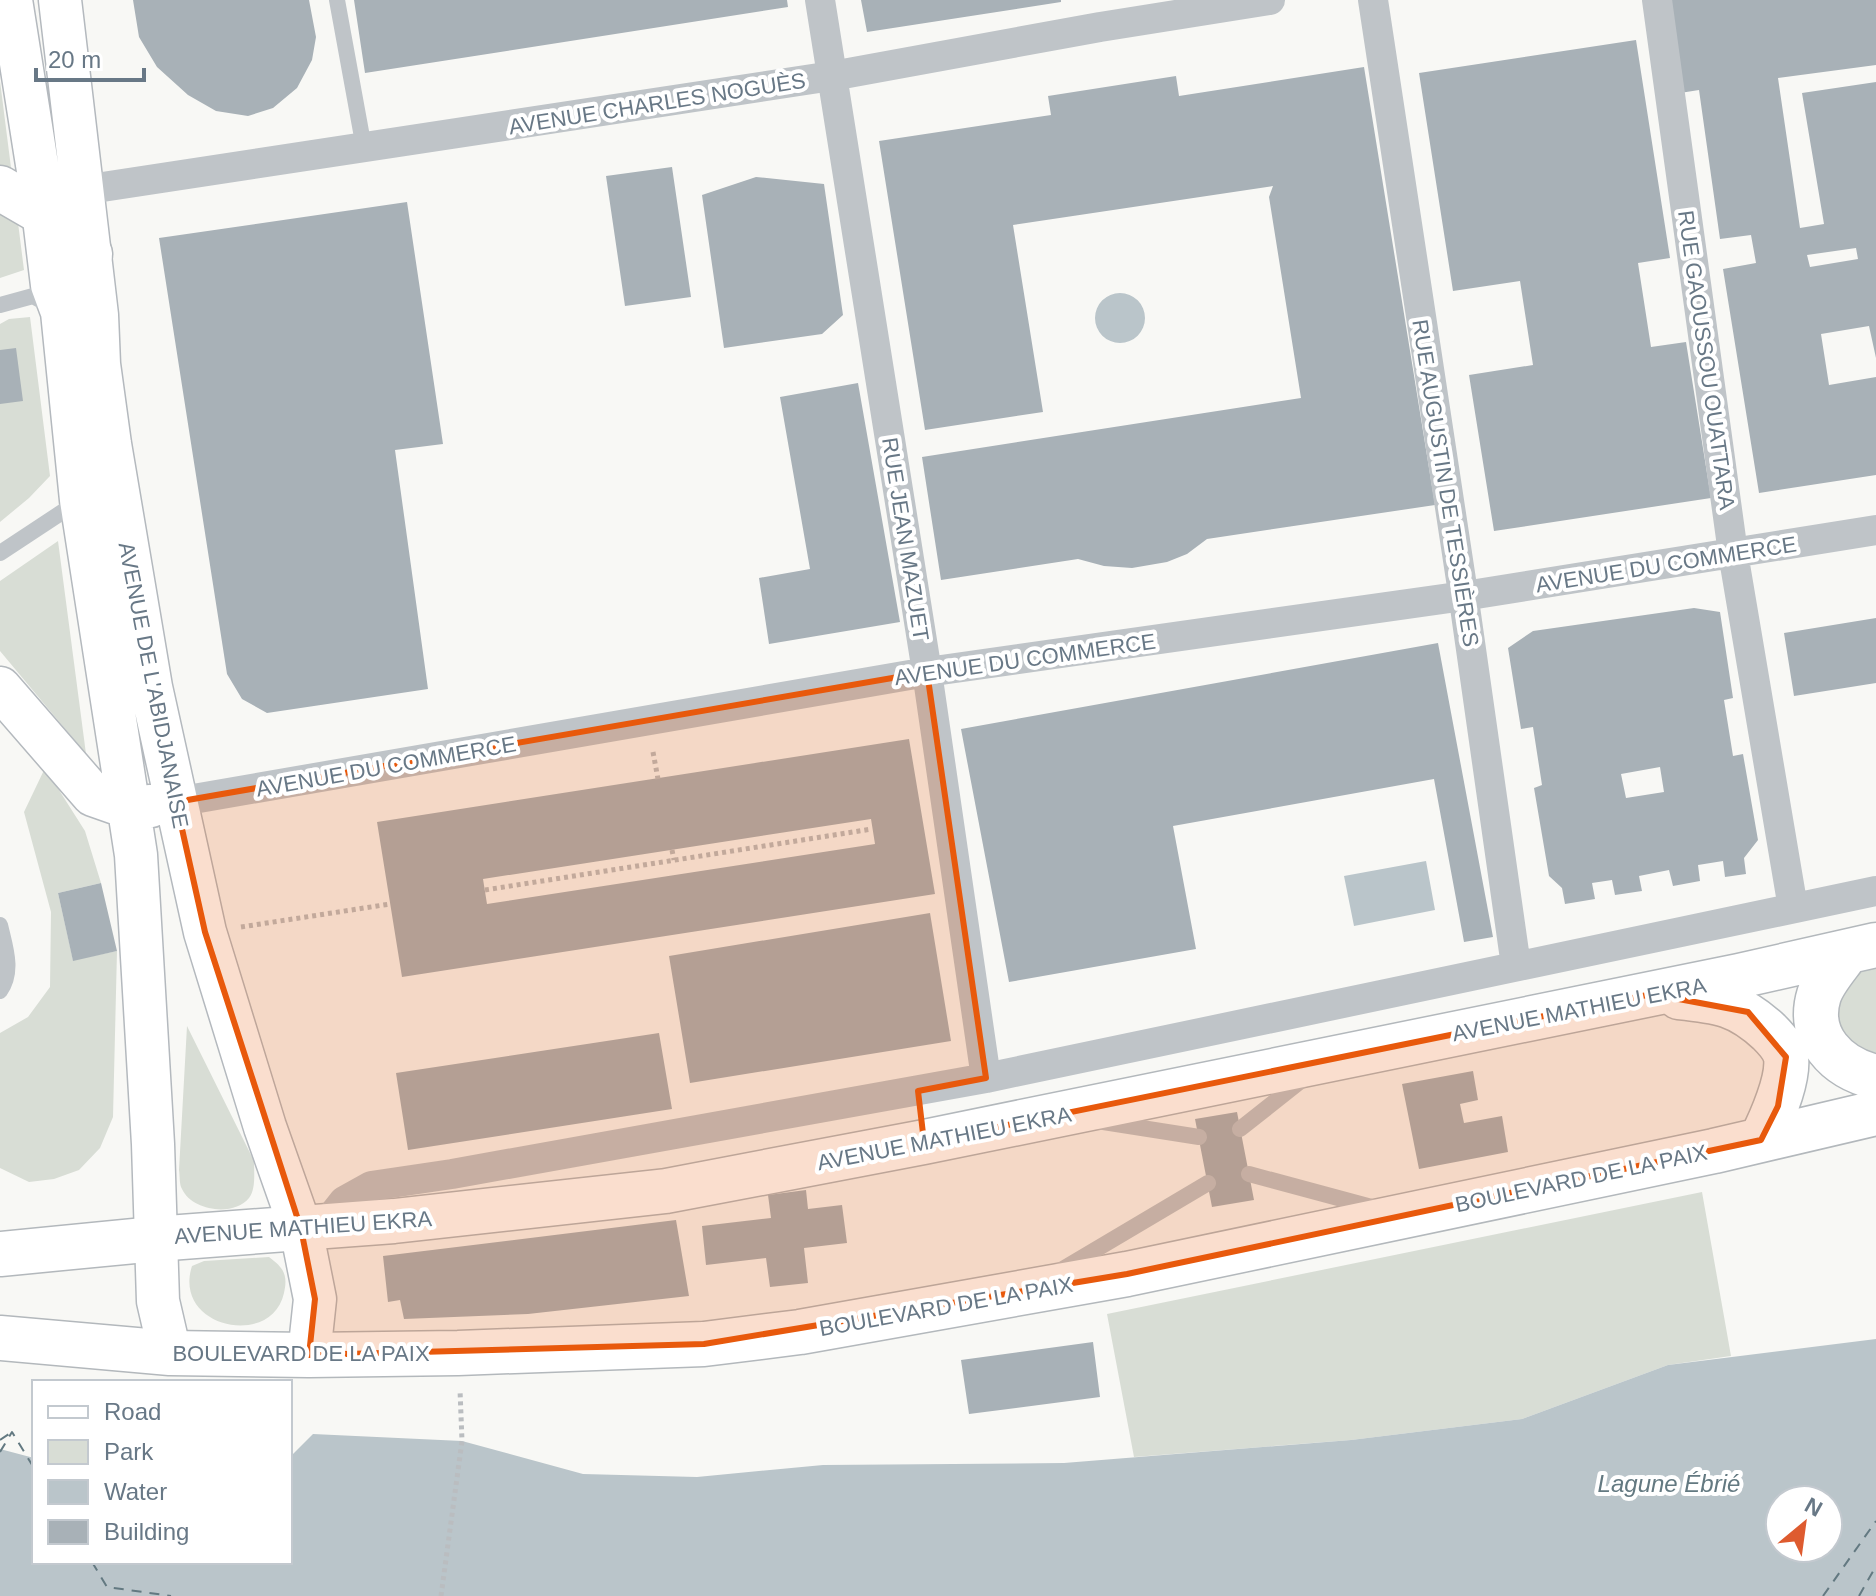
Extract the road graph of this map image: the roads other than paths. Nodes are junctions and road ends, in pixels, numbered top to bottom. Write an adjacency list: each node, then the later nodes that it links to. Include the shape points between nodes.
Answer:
1 (11, 0): 11 (main road, AVENUE DE L'ABIDJANAISE)
2 (60, 0): 11 (main road, AVENUE DE L'ABIDJANAISE)
3 (337, 0): 10 (lane)
4 (820, 0): 9 (street, RUE JEAN MAZUET)
5 (1270, 0): 8 (street, AVENUE CHARLES NOGUÈS)
6 (1373, 0): 19 (street, RUE AUGUSTIN DE TESSIÈRES)
7 (1657, 0): 18 (street, RUE GAOUSSOU OUATTARA)
8 (1098, 14): 9 (street, AVENUE CHARLES NOGUÈS)
9 (832, 76): 10 (street, AVENUE CHARLES NOGUÈS); 20 (street, RUE JEAN MAZUET)
10 (364, 148): 11 (street, AVENUE CHARLES NOGUÈS)
11 (41, 197): 12 (main road); 14 (main road, AVENUE DE L'ABIDJANAISE, via 52,285)
12 (90, 254): 14 (main road, AVENUE DE L'ABIDJANAISE)
13 (0, 305): 14 (lane, via 33,296)
14 (80, 319): 15 (main road, AVENUE DE L'ABIDJANAISE)
15 (99, 497): 17 (lane); 22 (main road, AVENUE DE L'ABIDJANAISE); 23 (main road, AVENUE DE L'ABIDJANAISE, via 109,695)
16 (1876, 530): 18 (street, AVENUE DU COMMERCE)
17 (0, 553)
18 (1733, 553): 19 (street, AVENUE DU COMMERCE); 25 (street, RUE GAOUSSOU OUATTARA)
19 (1464, 596): 20 (street, AVENUE DU COMMERCE); 28 (street, RUE AUGUSTIN DE TESSIÈRES)
20 (927, 672): 22 (street, AVENUE DU COMMERCE); 35 (street, RUE JEAN MAZUET)
21 (0, 688): 23 (main road, via 93,795)
22 (176, 802): 23 (main road); 46 (main road, AVENUE DE L'ABIDJANAISE, via 205,932 265,1127)
23 (130, 808): 47 (main road, AVENUE DE L'ABIDJANAISE)
24 (1876, 891): 25 (street)
25 (1793, 908): 28 (street)
26 (0, 925): 29 (lane, via 9,960)
27 (1861, 948): 30 (main road, AVENUE MATHIEU EKRA); 34 (main road, via 1820,992 1815,1019 1831,1054)
28 (1516, 966): 31 (street)
29 (0, 991)
30 (1652, 994): 32 (main road, AVENUE MATHIEU EKRA); 41 (main road, via 1709,1000 1748,1012 1777,1039 1786,1057 1783,1077 1778,1106)
31 (1387, 995): 32 (street); 35 (street)
32 (1393, 1046): 33 (main road, AVENUE MATHIEU EKRA)
33 (1327, 1060): 38 (main road, AVENUE MATHIEU EKRA); 39 (lane)
34 (1876, 1077)
35 (986, 1078): 36 (street)
36 (918, 1091): 42 (street); 46 (street, via 371,1186)
37 (1876, 1113): 41 (main road, BOULEVARD DE LA PAIX)
38 (1058, 1115): 40 (lane); 42 (main road, AVENUE MATHIEU EKRA)
39 (1240, 1129)
40 (1199, 1137)
41 (1761, 1140): 45 (main road, BOULEVARD DE LA PAIX)
42 (924, 1142): 46 (main road, AVENUE MATHIEU EKRA, via 666,1191)
43 (1249, 1174): 45 (lane)
44 (1208, 1183): 49 (lane)
45 (1402, 1215): 49 (main road, BOULEVARD DE LA PAIX)
46 (313, 1227): 47 (main road, AVENUE MATHIEU EKRA); 52 (main road, AVENUE DE L'ABIDJANAISE, via 315,1299)
47 (155, 1239): 48 (main road, AVENUE MATHIEU EKRA); 51 (main road, AVENUE DE L'ABIDJANAISE, via 158,1301)
48 (0, 1254)
49 (1022, 1293): 52 (main road, BOULEVARD DE LA PAIX, via 704,1344)
50 (0, 1338): 51 (main road, BOULEVARD DE LA PAIX)
51 (170, 1353): 52 (main road, BOULEVARD DE LA PAIX)
52 (309, 1355)

